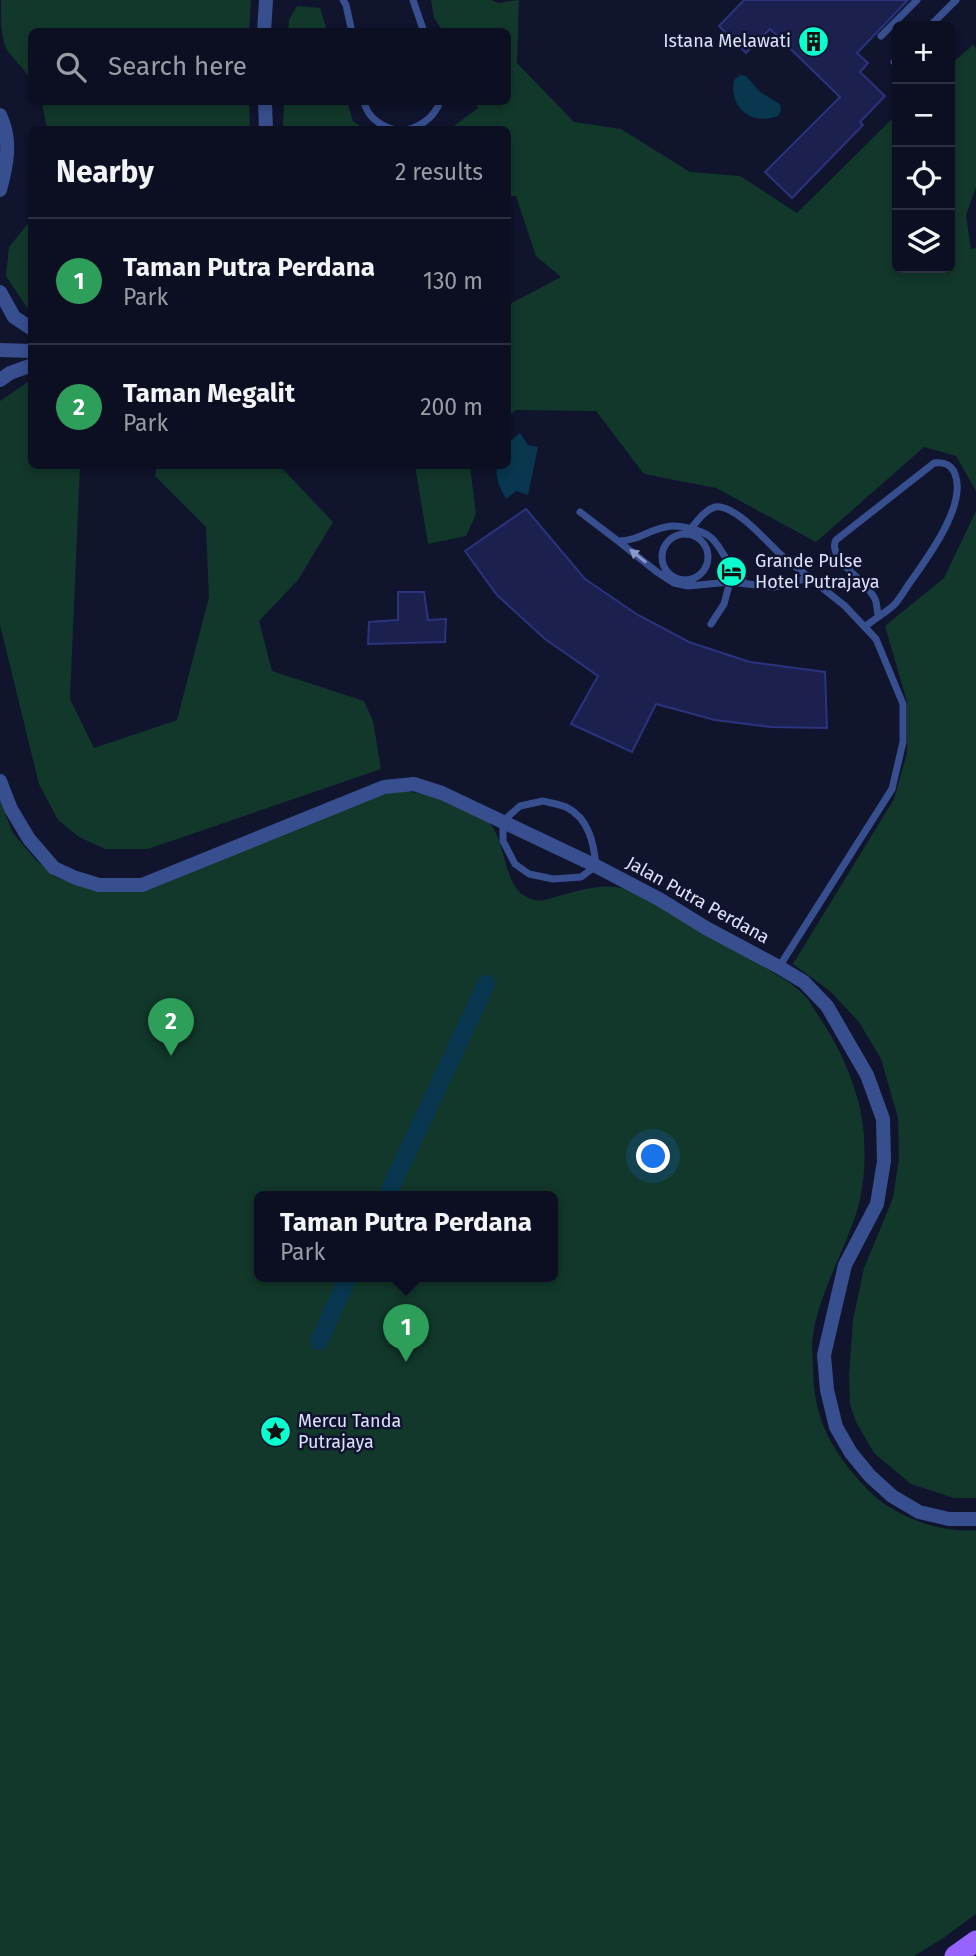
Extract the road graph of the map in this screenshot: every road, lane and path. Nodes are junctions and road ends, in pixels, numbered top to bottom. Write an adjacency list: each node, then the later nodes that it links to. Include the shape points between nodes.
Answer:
1 (343, 0): 8 (lane)
2 (412, 0): 9 (lane)
3 (917, 0): 10 (lane)
4 (956, 0): 6 (lane)
5 (268, 2): 7 (street)
6 (935, 21)
7 (265, 28)
8 (351, 28)
9 (422, 28)
10 (881, 36)
11 (265, 105): 15 (street)
12 (365, 105): 16 (lane, via 371,117)
13 (438, 105): 17 (lane, via 433,115)
14 (0, 115): 18 (street, via 9,146)
15 (266, 126)
16 (386, 126)
17 (416, 126)
18 (0, 190)
19 (0, 292): 20 (street, via 15,317)
20 (28, 326)
21 (0, 350): 22 (street)
22 (28, 351)
23 (28, 366): 24 (street)
24 (0, 380)
25 (580, 512): 27 (lane)
26 (687, 534): 26 (lane, via 699,538 709,559 696,578 684,580 664,567 662,555 675,536); 29 (lane, bridge, via 719,507 738,515)
27 (618, 541): 28 (lane, via 665,527 697,530 713,538); 30 (lane, one-way to 27, via 674,583)
28 (734, 571): 30 (lane); 31 (lane)
29 (808, 578): 31 (lane, via 774,587); 34 (lane)
30 (730, 582): 31 (lane); 33 (lane, via 724,604)
31 (745, 583)
32 (878, 615): 32 (lane, via 895,604 951,515 957,478 944,462 934,463 833,544 875,599); 34 (lane)
33 (711, 624)
34 (865, 627): 38 (lane, via 876,639 903,704 903,742 892,789)
35 (0, 781): 36 (street, Jalan Putra Perdana, via 29,839 54,868 99,885 142,885 384,787 414,784)
36 (503, 821): 37 (street, Jalan Putra Perdana); 37 (lane, via 503,841 515,864 528,874 553,879 581,877); 37 (lane, via 520,806 543,801 567,808 585,824)
37 (596, 866): 38 (street, Jalan Putra Perdana)
38 (779, 967): 39 (street, Jalan Putra Perdana, via 804,982 827,1007 867,1075 883,1119 884,1161 877,1203 845,1265 824,1354 836,1427 851,1453 892,1496 919,1512)
39 (976, 1519)
40 (976, 1941): 41 (main road)
41 (955, 1956)

